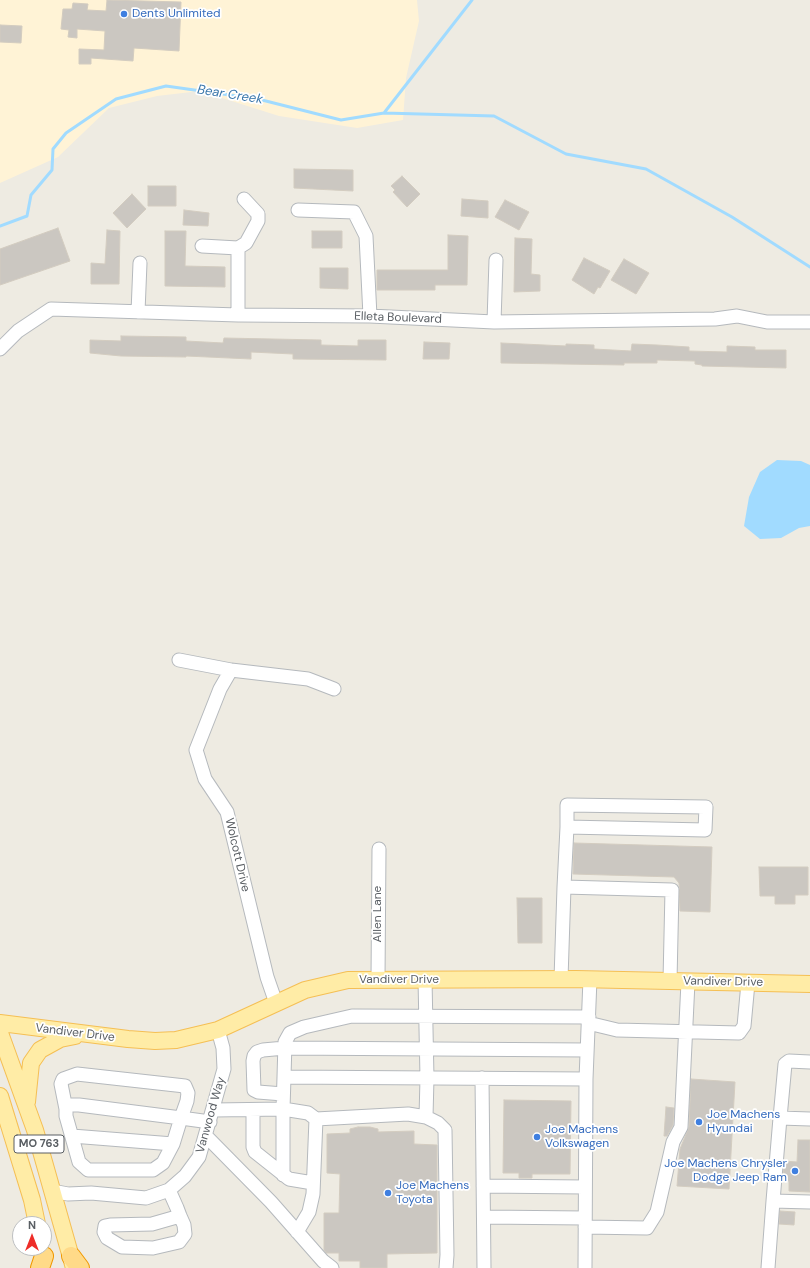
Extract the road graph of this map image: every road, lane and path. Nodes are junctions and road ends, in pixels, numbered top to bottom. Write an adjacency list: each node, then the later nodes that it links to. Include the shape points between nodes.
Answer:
1 (244, 199): 4 (street, via 258,214 258,221 246,243)
2 (298, 210): 9 (street, via 354,212 366,236)
3 (202, 246): 4 (street)
4 (238, 248): 8 (street)
5 (496, 260): 10 (street)
6 (140, 263): 7 (street)
7 (138, 312): 8 (street, Elleta Boulevard); 12 (street, Elleta Boulevard, via 51,309 18,331)
8 (238, 315): 9 (street, Elleta Boulevard)
9 (370, 316): 10 (street, Elleta Boulevard)
10 (494, 322): 11 (street, Elleta Boulevard, via 715,319 737,316 767,322)
11 (810, 322)
12 (0, 349)
13 (179, 660): 14 (street)
14 (231, 670): 15 (street, via 292,676); 27 (street, Wolcott Drive, via 220,689 196,750 205,779 227,812 267,977)
15 (334, 689)
16 (567, 826): 16 (street, via 705,830 706,807 567,805); 18 (street)
17 (379, 849): 19 (street, Allen Lane)
18 (564, 888): 21 (street); 23 (street, via 672,890)
19 (378, 979): 20 (main road, Vandiver Drive); 27 (main road, Vandiver Drive, via 348,980 330,984 305,990)
20 (425, 979): 21 (main road, Vandiver Drive); 28 (street)
21 (561, 979): 22 (main road, Vandiver Drive)
22 (590, 980): 23 (main road, Vandiver Drive); 29 (street)
23 (670, 981): 24 (main road, Vandiver Drive)
24 (688, 982): 25 (main road, Vandiver Drive); 32 (street)
25 (748, 983): 26 (main road, Vandiver Drive); 32 (street, via 744,1026 739,1033)
26 (810, 984)
27 (276, 1003): 31 (main road, Vandiver Drive)
28 (426, 1017): 29 (street); 35 (street, via 352,1016 304,1027 290,1033); 36 (street)
29 (588, 1020): 32 (street, via 617,1030); 37 (street)
30 (0, 1024): 34 (main road, Vandiver Drive)
31 (218, 1030): 34 (main road, Vandiver Drive, via 176,1040 155,1041); 49 (street, Vanwood Way, via 223,1048 224,1069)
32 (686, 1032): 69 (street, via 680,1127 673,1142 657,1212 647,1228)
33 (0, 1033): 45 (main road, MO 763)
34 (83, 1034): 45 (main road, via 60,1039 40,1050 31,1063)
35 (285, 1048): 36 (street); 39 (street); 43 (street, via 263,1050 254,1056 253,1061 254,1090)
36 (426, 1050): 37 (street); 40 (street)
37 (587, 1050): 42 (street)
38 (810, 1062): 52 (street, via 789,1061 785,1064)
39 (284, 1077): 40 (street); 43 (street)
40 (427, 1078): 41 (street); 50 (street)
41 (482, 1078): 42 (street); 60 (street)
42 (586, 1079): 61 (street)
43 (284, 1094): 47 (street)
44 (0, 1096): 66 (main road, MO 763)
45 (26, 1107): 63 (main road, MO 763)
46 (66, 1109): 51 (street, via 70,1105 79,1104); 51 (street, via 61,1084 63,1079 77,1074 185,1086 188,1093 187,1101); 55 (street)
47 (283, 1109): 48 (street); 53 (street, via 308,1113); 58 (street)
48 (253, 1110): 49 (street); 58 (street, via 255,1152)
49 (212, 1116): 51 (street); 56 (street, Vanwood Way)
50 (426, 1117): 53 (street, via 408,1114); 73 (street, via 445,1130)
51 (181, 1118): 57 (street)
52 (780, 1118): 54 (street); 64 (street)
53 (316, 1119): 59 (street)
54 (810, 1119)
55 (72, 1136): 57 (street); 57 (street, via 79,1162 88,1170 153,1170 163,1163)
56 (206, 1136): 62 (street, Vanwood Way, via 199,1157 185,1176); 70 (street)
57 (173, 1144)
58 (283, 1175): 59 (street, via 294,1181)
59 (313, 1183): 70 (street, via 309,1212)
60 (483, 1186): 61 (street); 68 (street)
61 (585, 1187): 69 (street)
62 (169, 1190): 63 (street, Vanwood Way, via 146,1198); 67 (street)
63 (52, 1191): 71 (main road, MO 763)
64 (773, 1201): 65 (street); 76 (street)
65 (810, 1202)
66 (35, 1216)
67 (180, 1216): 67 (street, via 184,1234 179,1242 153,1248 122,1247 107,1238 104,1232 105,1226 152,1224)
68 (484, 1217): 69 (street); 74 (street)
69 (585, 1223): 75 (street)
70 (297, 1232): 72 (street)
71 (75, 1264)
72 (332, 1268)
73 (446, 1268)
74 (484, 1268)
75 (585, 1268)
76 (768, 1268)

